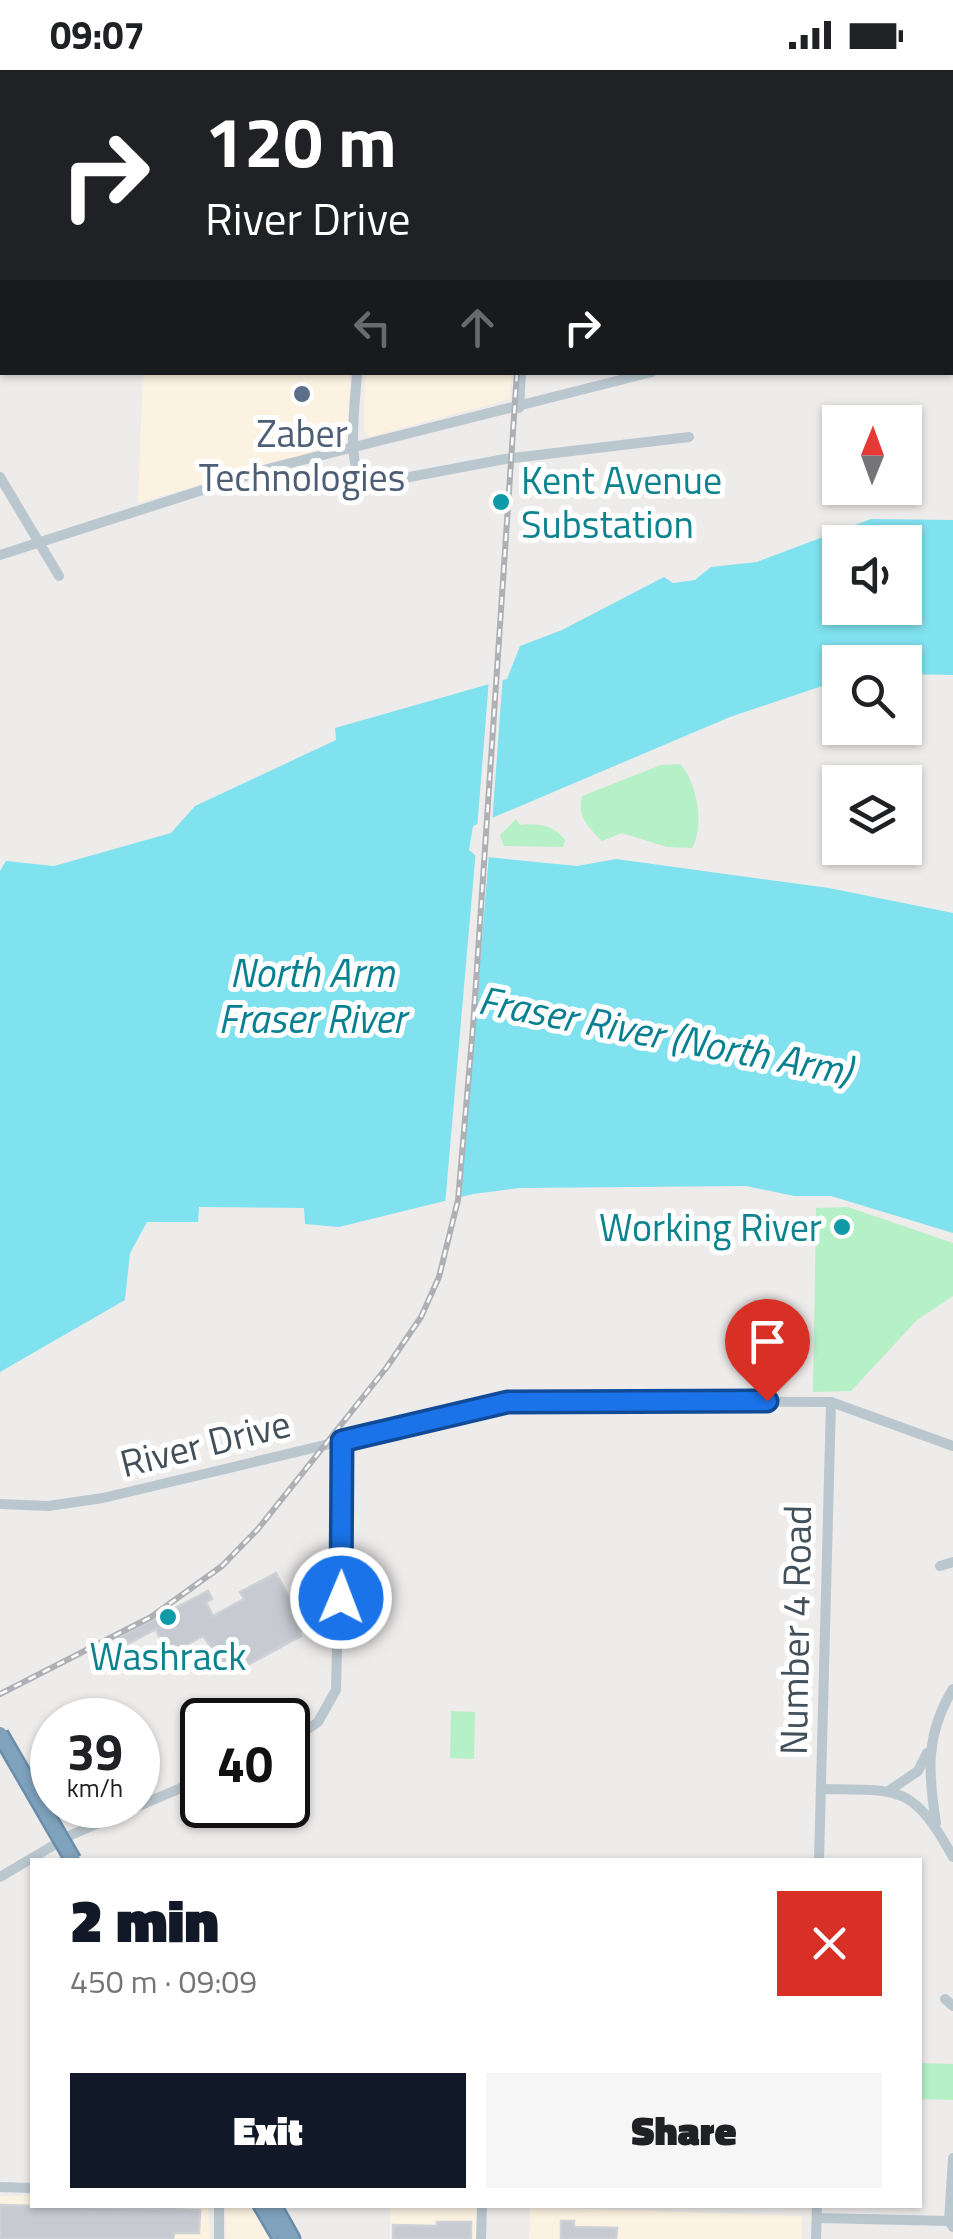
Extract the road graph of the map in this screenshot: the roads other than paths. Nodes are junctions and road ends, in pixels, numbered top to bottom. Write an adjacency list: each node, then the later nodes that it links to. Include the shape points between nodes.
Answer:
1 (358, 375): 6 (street)
2 (520, 375): 4 (street)
3 (641, 375): 4 (street)
4 (520, 408): 6 (street)
5 (689, 437): 6 (street, via 505,460 368,486 358,478)
6 (354, 448): 8 (street)
7 (0, 477): 8 (street)
8 (39, 541): 9 (street); 10 (street)
9 (0, 555)
10 (58, 576)
11 (831, 1402): 12 (street, River Drive, via 508,1402); 13 (street, River Drive); 23 (street, Number 4 Road)
12 (342, 1441): 14 (street, River Drive, via 102,1498); 18 (street, via 336,1690)
13 (953, 1446)
14 (0, 1504)
15 (953, 1562): 16 (street)
16 (940, 1566)
17 (953, 1690): 20 (street)
18 (310, 1727)
19 (0, 1734): 29 (highway, bridge)
20 (929, 1745): 24 (street, via 918,1771); 25 (street)
21 (0, 1753): 28 (highway)
22 (180, 1788): 27 (street)
23 (821, 1789): 24 (street); 30 (street, Number 4 Road)
24 (890, 1790): 25 (street)
25 (937, 1824): 26 (street)
26 (953, 1857)
27 (32, 1858)
28 (61, 1858)
29 (72, 1858)
30 (819, 1858)
31 (30, 1859): 32 (street)
32 (0, 1877)
33 (953, 2158): 42 (street)
34 (0, 2187): 35 (street)
35 (30, 2188)
36 (219, 2208): 43 (street)
37 (263, 2208): 44 (highway)
38 (275, 2208): 45 (highway)
39 (482, 2208): 46 (street)
40 (817, 2208): 41 (street)
41 (817, 2218): 42 (street); 47 (street)
42 (951, 2224)
43 (218, 2239)
44 (280, 2239)
45 (292, 2239)
46 (481, 2239)
47 (816, 2239)

